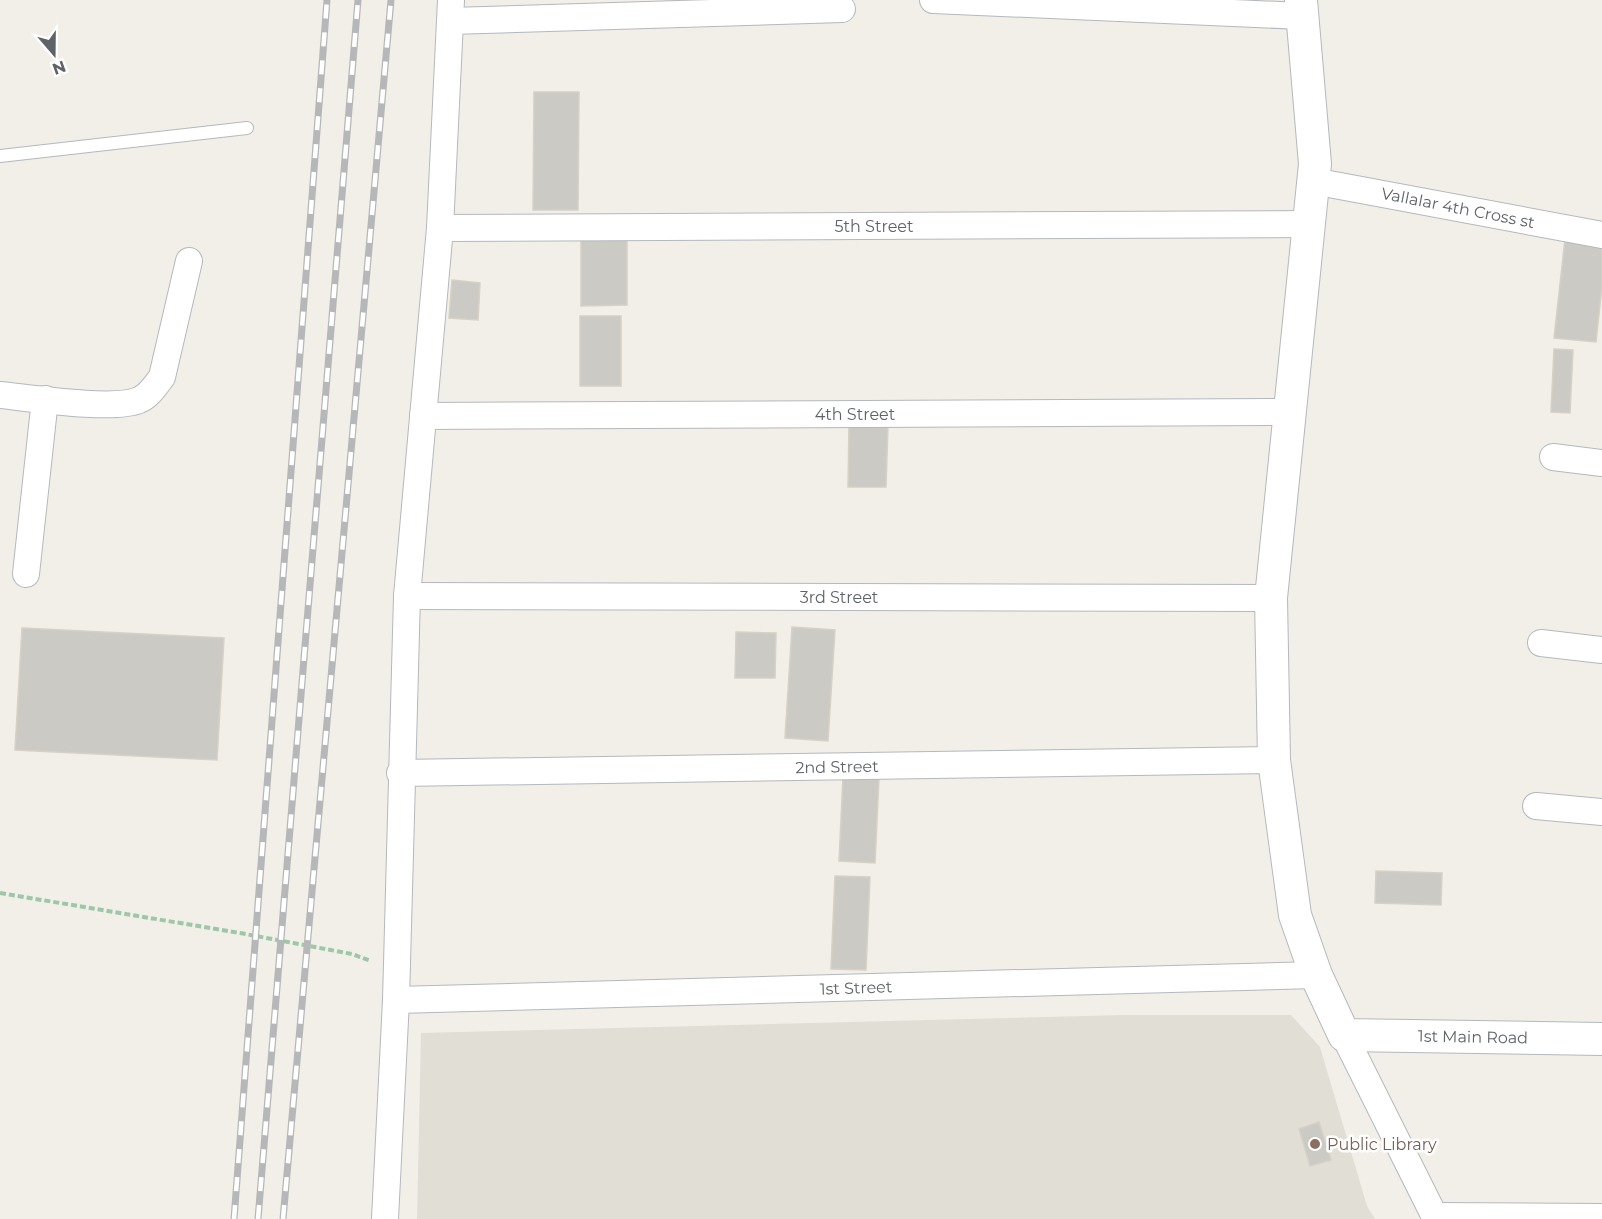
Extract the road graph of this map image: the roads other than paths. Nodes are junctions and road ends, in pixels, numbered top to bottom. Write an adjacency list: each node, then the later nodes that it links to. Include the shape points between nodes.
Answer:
1 (933, 0): 2 (street)
2 (1302, 8): 7 (street, via 1315,164)
3 (842, 9): 4 (street)
4 (450, 11): 9 (street)
5 (247, 128): 6 (lane)
6 (0, 156)
7 (1313, 181): 8 (street); 10 (street, Vallalar 4th Cross st)
8 (1308, 224): 9 (street, 5th Street); 14 (street)
9 (440, 228): 15 (street)
10 (1602, 235)
11 (189, 261): 13 (street, via 162,377 151,392 128,403)
12 (0, 395): 13 (street)
13 (45, 399): 18 (street)
14 (1288, 412): 15 (street, 4th Street); 20 (street)
15 (423, 416): 19 (street)
16 (1553, 457): 17 (street)
17 (1602, 463)
18 (26, 574)
19 (407, 596): 20 (street, 3rd Street); 24 (street)
20 (1270, 598): 23 (street)
21 (1541, 643): 22 (street)
22 (1602, 650)
23 (1274, 760): 24 (street, 2nd Street); 27 (street, via 1295,915)
24 (400, 773): 28 (street)
25 (1536, 806): 26 (street)
26 (1602, 812)
27 (1316, 975): 28 (street, 1st Street); 29 (street)
28 (396, 990): 33 (street)
29 (1344, 1035): 30 (street, 1st Main Road); 32 (street)
30 (1602, 1039)
31 (1602, 1217): 32 (street)
32 (1436, 1218)
33 (386, 1219)

